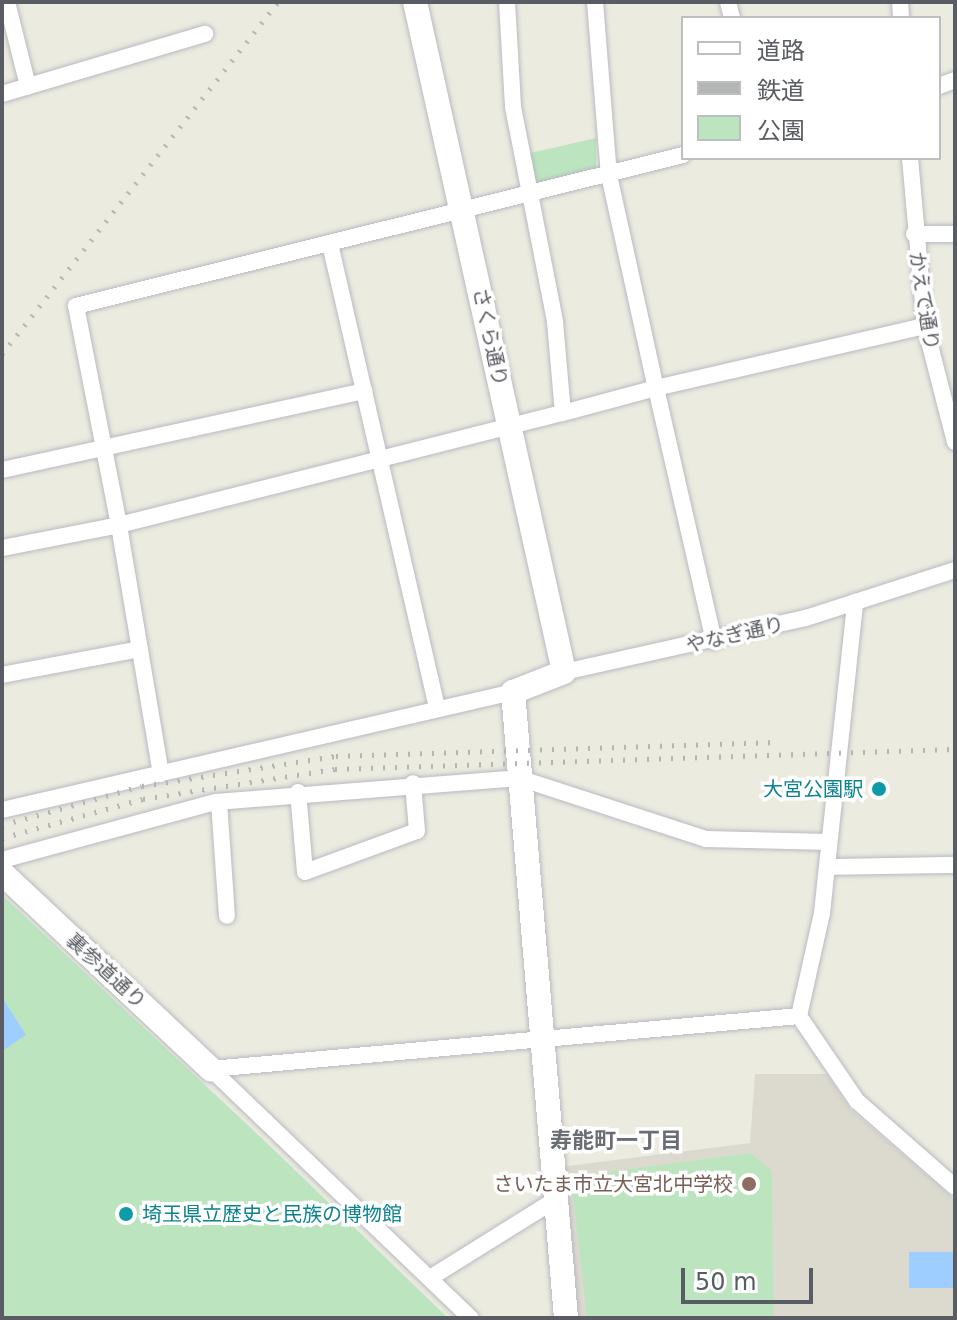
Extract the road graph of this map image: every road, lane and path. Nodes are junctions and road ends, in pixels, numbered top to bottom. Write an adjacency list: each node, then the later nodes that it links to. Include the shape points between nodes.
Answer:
1 (7, 2): 6 (street)
2 (415, 2): 12 (street, さくら通り)
3 (507, 2): 11 (street, via 513,107)
4 (595, 2): 10 (street)
5 (205, 34): 6 (street)
6 (28, 86): 7 (street)
7 (2, 94)
8 (681, 156): 10 (street)
9 (910, 160): 13 (street, かえで通り)
10 (609, 175): 11 (street); 17 (street)
11 (529, 197): 12 (street); 19 (street, via 555,322)
12 (463, 209): 15 (street); 20 (street, さくら通り)
13 (914, 234): 14 (street); 16 (street, かえで通り)
14 (955, 234)
15 (330, 244): 18 (street); 22 (street, via 76,306)
16 (925, 326): 17 (street); 21 (street, かえで通り)
17 (656, 388): 19 (street); 29 (street)
18 (364, 391): 22 (street); 23 (street)
19 (563, 413): 20 (street)
20 (508, 428): 23 (street); 31 (street, さくら通り)
21 (953, 432)
22 (104, 449): 24 (street); 25 (street)
23 (381, 464): 25 (street); 34 (street)
24 (2, 470)
25 (119, 525): 26 (street); 30 (street)
26 (2, 548)
27 (955, 570): 28 (street, やなぎ通り)
28 (855, 602): 29 (street, やなぎ通り); 41 (street)
29 (714, 641): 31 (street, やなぎ通り)
30 (140, 649): 32 (street); 35 (street)
31 (564, 672): 33 (street, やなぎ通り)
32 (2, 675)
33 (513, 692): 34 (street); 36 (street)
34 (437, 708): 35 (street)
35 (161, 774): 40 (street)
36 (519, 778): 37 (street); 41 (street, via 706,839); 48 (street)
37 (413, 783): 38 (street); 38 (street, via 417,831 305,872)
38 (298, 792): 39 (street)
39 (219, 802): 42 (street, via 138,817); 46 (street)
40 (2, 810)
41 (829, 842): 44 (street)
42 (2, 860)
43 (955, 865): 44 (street)
44 (827, 867): 47 (street, via 811,986)
45 (2, 873): 49 (street, 裏参道通り)
46 (227, 916)
47 (799, 1016): 48 (street); 50 (street, via 857,1101)
48 (542, 1039): 49 (street); 51 (street)
49 (211, 1069): 52 (street)
50 (955, 1187)
51 (555, 1200): 52 (street); 54 (street)
52 (430, 1278): 53 (street)
53 (471, 1318)
54 (566, 1318)

